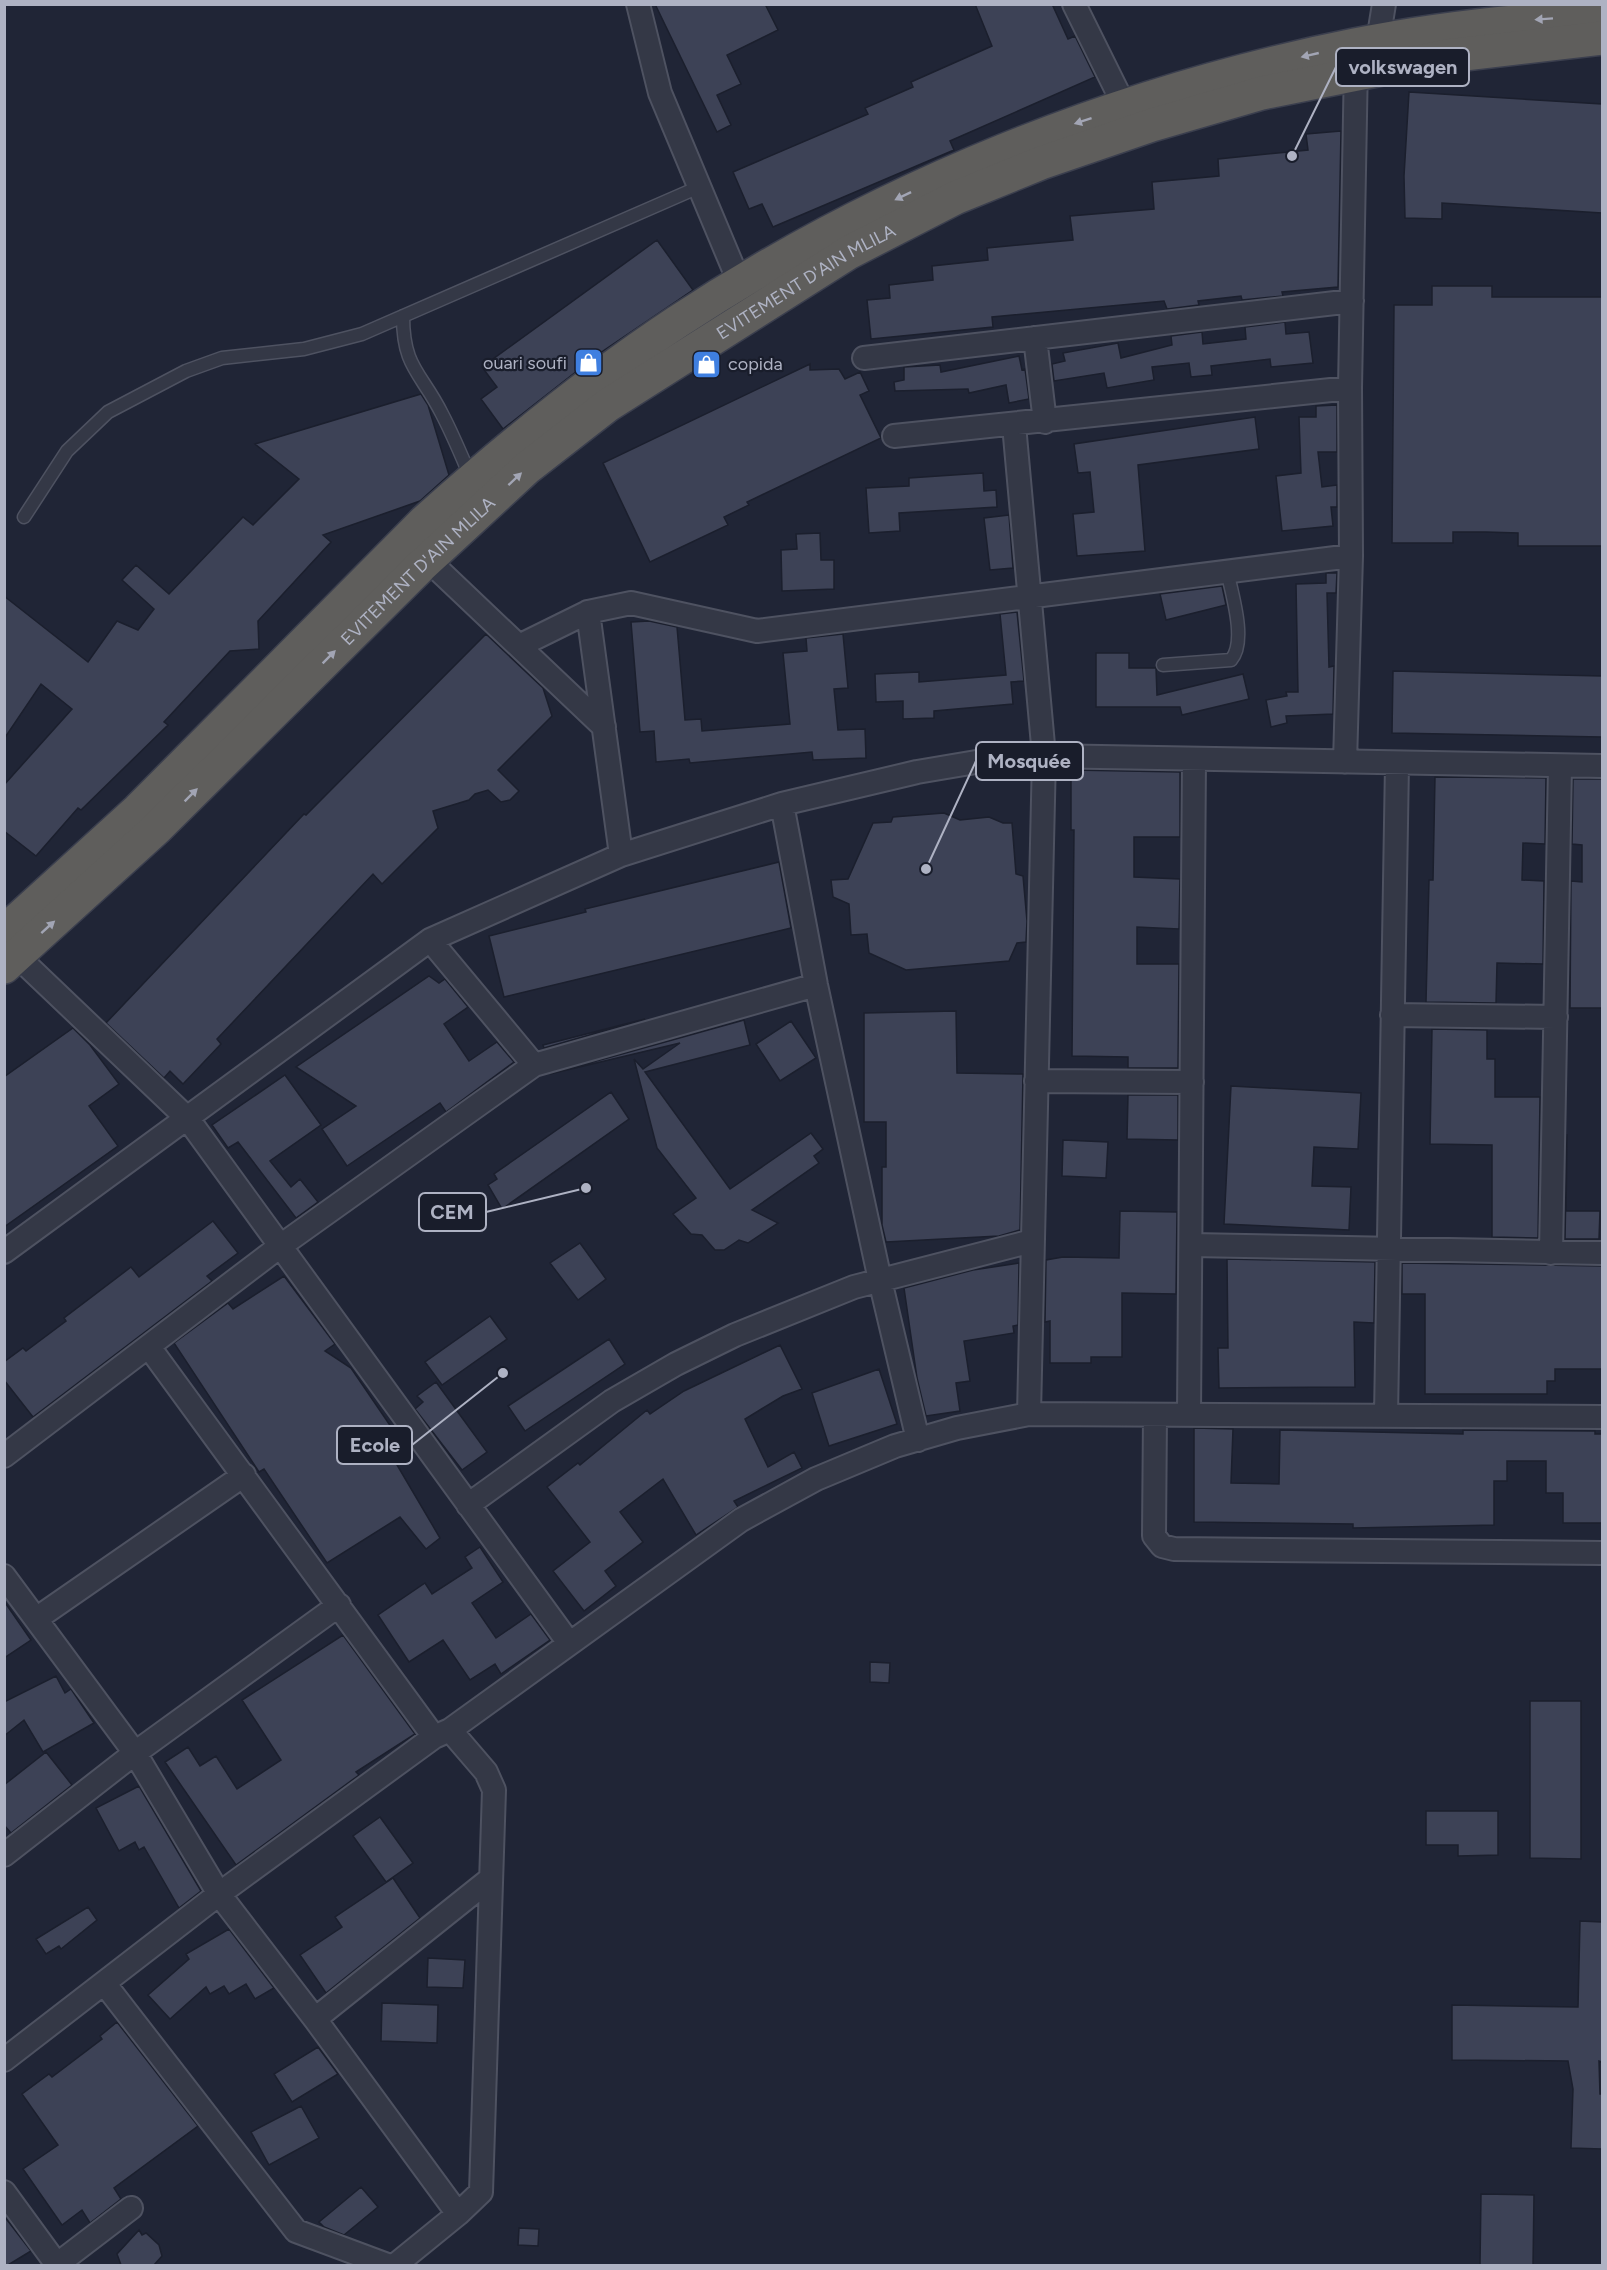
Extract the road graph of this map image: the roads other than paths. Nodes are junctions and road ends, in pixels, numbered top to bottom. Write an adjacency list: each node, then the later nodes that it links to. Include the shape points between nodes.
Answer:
1 (638, 4): 8 (street, via 660,93)
2 (1074, 4): 7 (street)
3 (1384, 4): 6 (street)
4 (1602, 15): 6 (highway, EVITEMENT D'AIN MLILA, one-way to 6, via 1506,21)
5 (1602, 38): 6 (highway, EVITEMENT D'AIN MLILA, via 1448,56)
6 (1363, 53): 7 (highway, EVITEMENT D'AIN MLILA, one-way to 7, via 1256,68); 10 (street); 11 (highway, EVITEMENT D'AIN MLILA, via 1262,93 1152,124 954,198 848,253)
7 (1125, 107): 9 (highway, EVITEMENT D'AIN MLILA, one-way to 9, via 959,168)
8 (699, 187): 9 (street); 12 (lane)
9 (739, 284): 11 (street); 19 (highway, EVITEMENT D'AIN MLILA, via 676,323 584,390)
10 (1352, 301): 13 (street); 15 (street)
11 (753, 313): 22 (highway, EVITEMENT D'AIN MLILA, one-way to 11, via 527,468 609,405)
12 (403, 316): 19 (lane, via 403,340 409,362 441,413); 20 (lane, via 362,334 304,349 222,358 186,371 108,412 67,451)
13 (1035, 338): 14 (street); 16 (street)
14 (864, 358)
15 (1350, 388): 16 (street); 21 (street)
16 (1045, 422): 17 (street)
17 (1014, 425): 18 (street); 24 (street)
18 (894, 436)
19 (472, 479): 38 (highway, EVITEMENT D'AIN MLILA, via 425,521 138,810)
20 (24, 517)
21 (1351, 556): 23 (street); 31 (street)
22 (428, 560): 26 (street); 38 (highway, EVITEMENT D'AIN MLILA, one-way to 22, via 156,829)
23 (1227, 571): 24 (street); 27 (lane, via 1239,637 1238,652 1231,660)
24 (1028, 596): 25 (street, via 756,631 631,603); 29 (street)
25 (588, 612): 26 (street); 28 (street)
26 (519, 646): 28 (street)
27 (1163, 665)
28 (604, 727): 36 (street)
29 (1044, 756): 30 (street); 35 (street, via 988,760 917,772); 43 (street)
30 (1194, 759): 31 (street); 44 (street)
31 (1345, 762): 32 (street)
32 (1397, 764): 33 (street); 40 (street)
33 (1560, 766): 34 (street); 41 (street)
34 (1602, 766)
35 (783, 804): 36 (street); 39 (street)
36 (621, 855): 37 (street)
37 (430, 940): 42 (street); 45 (street)
38 (9, 951): 45 (street)
39 (816, 985): 42 (street); 53 (street)
40 (1392, 1016): 41 (street); 49 (street)
41 (1556, 1017): 51 (street)
42 (534, 1065): 48 (street)
43 (1036, 1081): 44 (street); 46 (street)
44 (1192, 1082): 47 (street)
45 (188, 1119): 48 (street); 50 (street)
46 (1032, 1240): 53 (street); 55 (street)
47 (1191, 1245): 49 (street); 56 (street)
48 (279, 1247): 54 (street); 63 (street)
49 (1388, 1250): 51 (street); 58 (street)
50 (4, 1252)
51 (1551, 1253): 52 (street)
52 (1602, 1253)
53 (880, 1280): 60 (street); 63 (street, via 735,1335 676,1364 612,1401)
54 (149, 1347): 61 (street); 62 (street)
55 (1029, 1414): 57 (street); 60 (street)
56 (1189, 1414): 57 (street); 58 (street)
57 (1155, 1415): 64 (street, via 1154,1536 1162,1546)
58 (1386, 1416): 59 (street)
59 (1602, 1417)
60 (918, 1440): 68 (street, via 816,1479 741,1520)
61 (4, 1456)
62 (244, 1475): 66 (street); 67 (street)
63 (468, 1505): 68 (street)
64 (1602, 1553)
65 (4, 1576): 67 (street)
66 (339, 1605): 69 (street); 70 (street)
67 (36, 1619): 70 (street)
68 (569, 1643): 69 (street)
69 (442, 1733): 72 (street, via 486,1772 494,1790); 73 (street)
70 (135, 1753): 71 (street); 73 (street)
71 (5, 1854)
72 (489, 1880): 75 (street); 79 (street, via 481,2192)
73 (219, 1894): 74 (street); 75 (street)
74 (104, 1983): 76 (street); 81 (street, via 296,2231)
75 (315, 2019): 79 (street)
76 (4, 2060)
77 (4, 2192): 80 (street)
78 (130, 2208): 80 (street)
79 (458, 2214): 81 (street)
80 (57, 2265)
81 (392, 2265)

